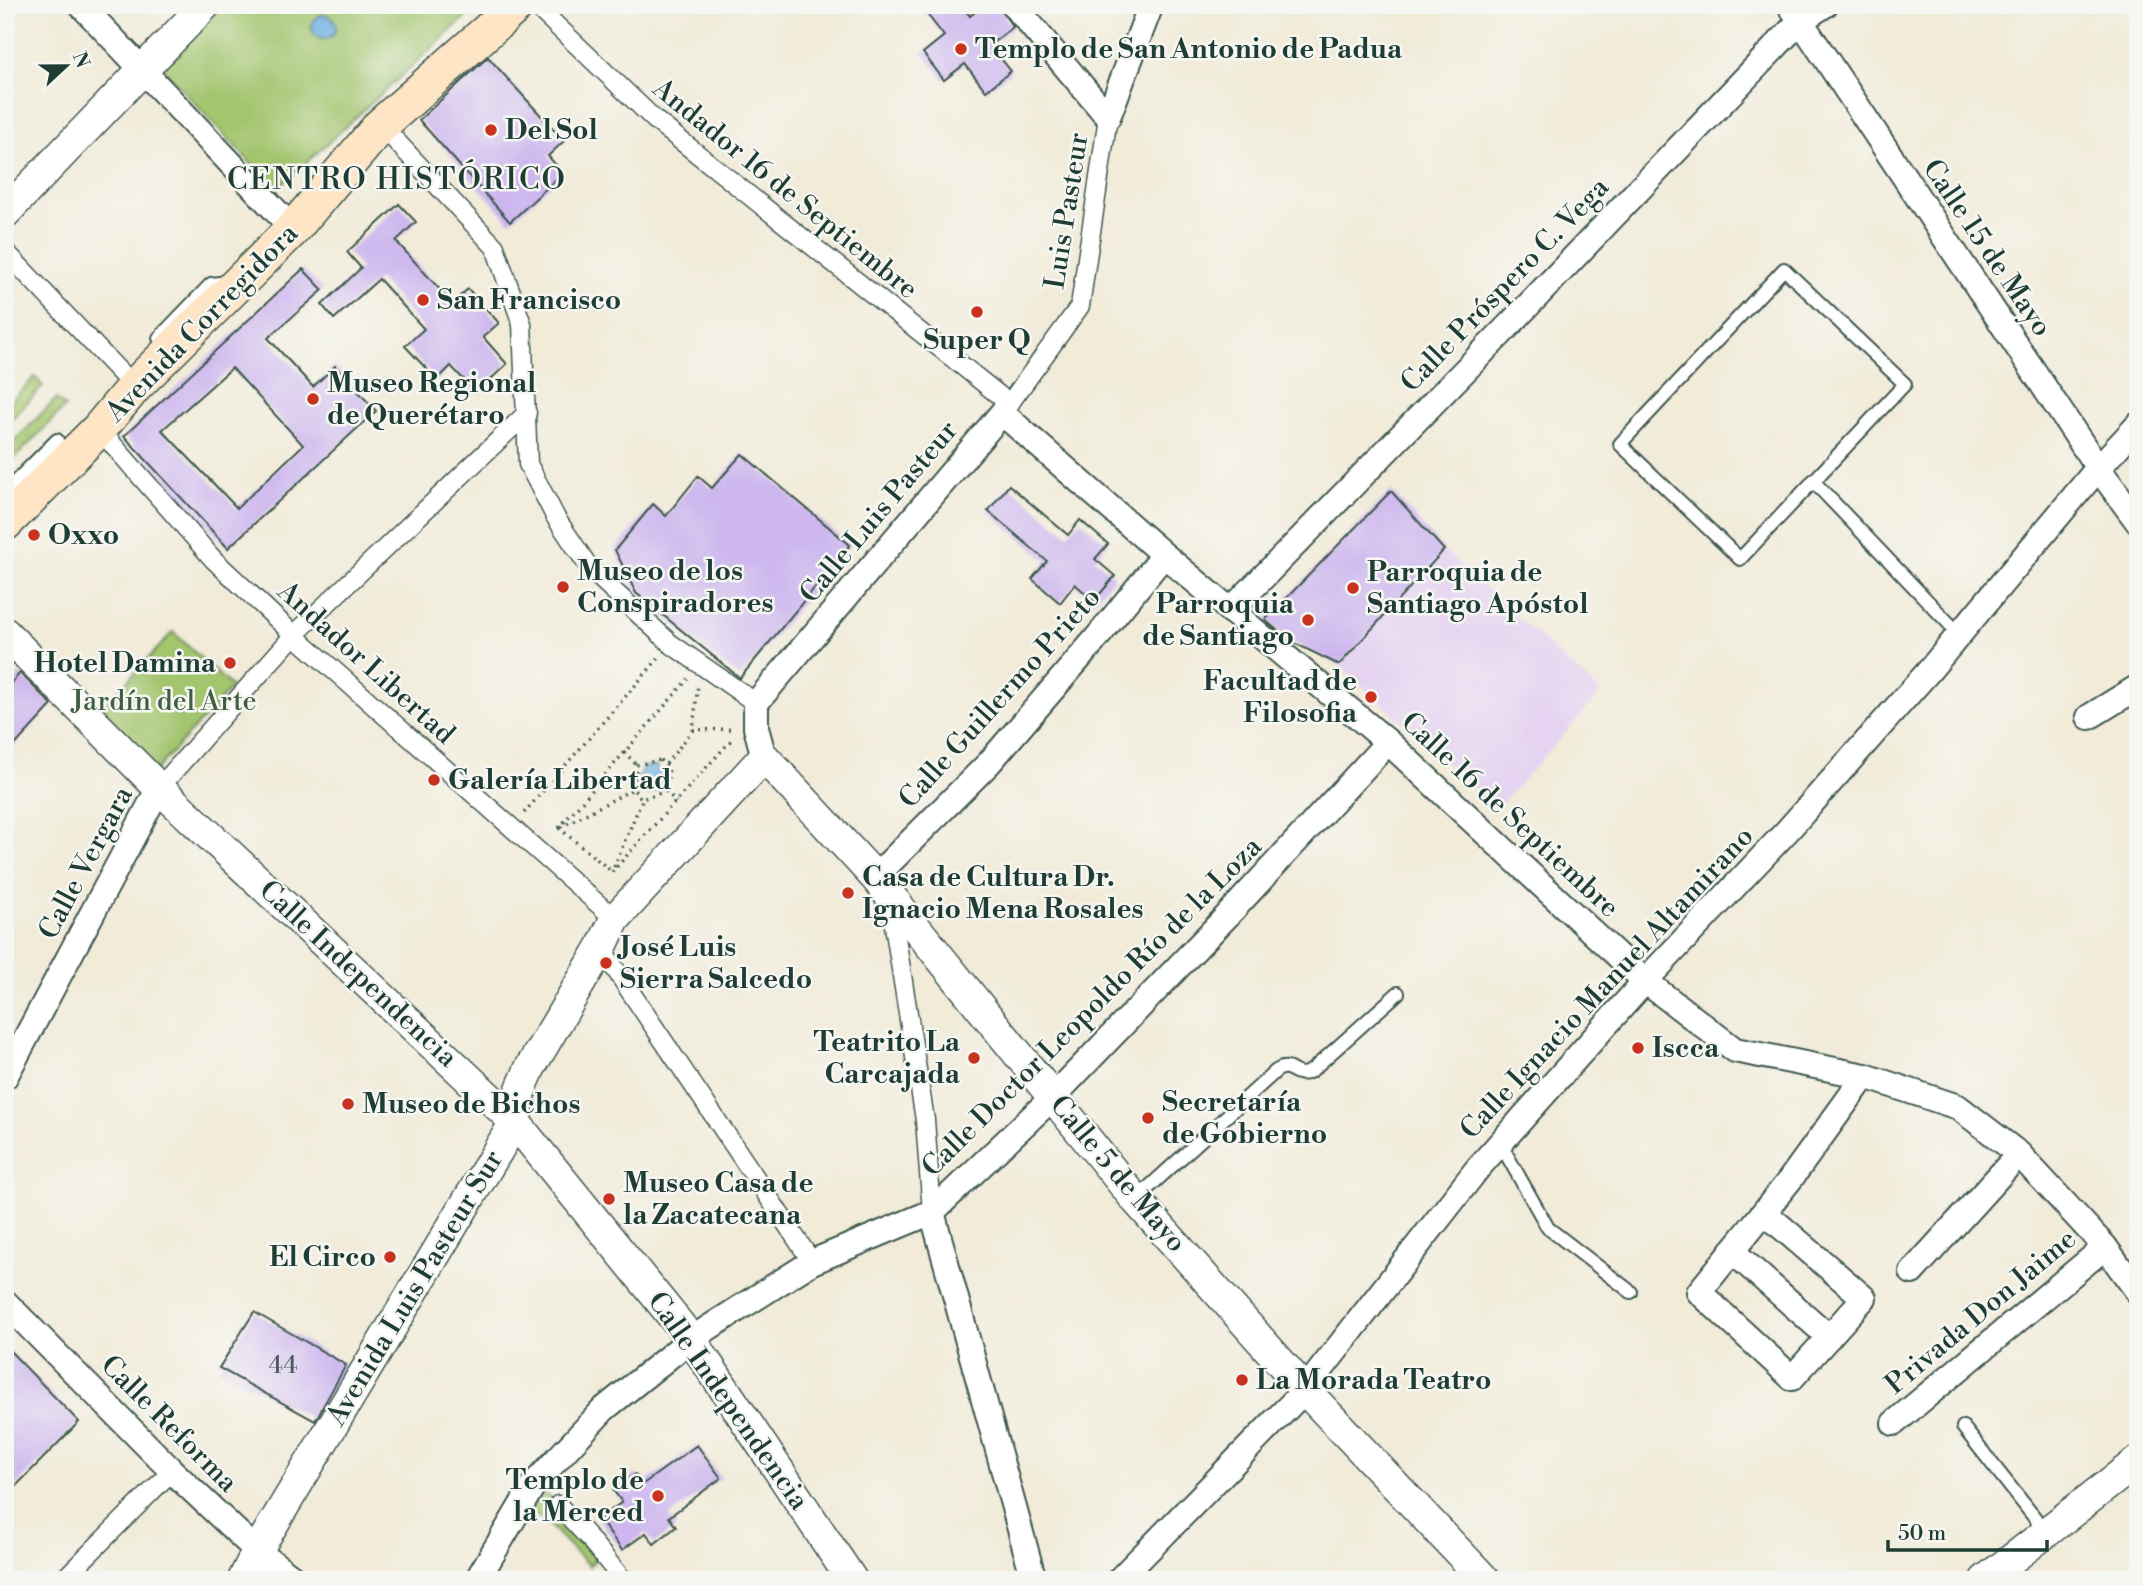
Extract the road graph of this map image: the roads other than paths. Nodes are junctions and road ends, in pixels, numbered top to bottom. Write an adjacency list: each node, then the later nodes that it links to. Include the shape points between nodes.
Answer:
1 (81, 5): 9 (street)
2 (205, 5): 9 (street)
3 (517, 5): 11 (main road, Avenida Corregidora)
4 (535, 5): 18 (street, Andador 16 de Septiembre, via 655,120)
5 (1014, 5): 10 (street)
6 (1151, 5): 10 (street)
7 (1825, 5): 8 (street, Calle Próspero C. Vega)
8 (1795, 13): 25 (street, Calle 15 de Mayo); 31 (street, Calle Próspero C. Vega, via 1518,316)
9 (142, 70): 12 (street); 13 (street)
10 (1108, 117): 18 (street, Luis Pasteur, via 1080,306)
11 (381, 125): 13 (main road, Avenida Corregidora); 19 (street, via 495,247 522,324)
12 (5, 213)
13 (293, 229): 15 (main road, Avenida Corregidora)
14 (5, 251): 17 (street)
15 (242, 281): 16 (lane, via 211,284); 17 (main road, Avenida Corregidora)
16 (153, 344)
17 (134, 387): 21 (main road, Avenida Corregidora)
18 (1006, 409): 30 (street, Calle 16 de Septiembre); 36 (street, Calle Luis Pasteur)
19 (527, 412): 22 (street); 24 (street)
20 (2138, 425): 25 (street, Calle Ignacio Manuel Altamirano)
21 (99, 429): 29 (main road, Avenida Corregidora); 33 (street, Andador Libertad, via 214,560)
22 (507, 432): 24 (street); 33 (street)
23 (57, 440): 27 (lane)
24 (528, 464): 36 (street, via 556,518 591,570 671,644)
25 (2098, 468): 28 (street, Calle 15 de Mayo); 34 (street, Calle Ignacio Manuel Altamirano)
26 (1813, 481): 26 (lane, via 1741,559 1620,444 1784,269 1905,384); 34 (lane)
27 (5, 492)
28 (2138, 522)
29 (5, 523)
30 (1164, 555): 31 (street, Calle 16 de Septiembre); 41 (street, Calle Guillermo Prieto)
31 (1230, 611): 38 (street, Calle 16 de Septiembre)
32 (5, 633): 40 (street, Calle Independencia)
33 (294, 635): 40 (street); 42 (street, Andador Libertad)
34 (1960, 635): 44 (street, Calle Ignacio Manuel Altamirano, via 1787,831)
35 (2138, 687): 37 (street)
36 (756, 703): 39 (street, via 756,728)
37 (2089, 717)
38 (1388, 742): 44 (street, Calle 16 de Septiembre); 48 (street, Calle Doctor Leopoldo Río de la Loza)
39 (764, 757): 41 (street, Calle 5 de Mayo); 42 (street, Avenida Luis Pasteur Sur)
40 (159, 788): 47 (street, Calle Vergara); 49 (street, Calle Independencia)
41 (882, 885): 48 (street, Calle 5 de Mayo); 53 (street, via 925,1120)
42 (615, 919): 43 (street, Avenida Luis Pasteur Sur)
43 (601, 948): 49 (street, Avenida Luis Pasteur Sur, via 530,1068); 57 (street)
44 (1645, 981): 46 (street, Calle 16 de Septiembre, via 1735,1050); 50 (street, Calle Ignacio Manuel Altamirano)
45 (1398, 993): 52 (lane, via 1311,1071 1303,1075 1288,1067 1276,1070)
46 (1865, 1076): 51 (street, Calle 16 de Septiembre, via 1958,1107); 54 (street)
47 (5, 1077)
48 (1052, 1097): 52 (street, Calle 5 de Mayo); 53 (street, Calle Doctor Leopoldo Río de la Loza)
49 (515, 1122): 63 (street, Calle Independencia); 71 (street, Avenida Luis Pasteur Sur)
50 (1500, 1143): 59 (lane, via 1548,1228); 64 (street, Calle Ignacio Manuel Altamirano)
51 (2019, 1154): 55 (street, Calle 16 de Septiembre); 58 (street)
52 (1136, 1200): 64 (street, Calle 5 de Mayo)
53 (932, 1212): 57 (street, Calle Doctor Leopoldo Río de la Loza); 78 (street)
54 (1764, 1212): 56 (street); 62 (street, via 1864,1298)
55 (2105, 1247): 60 (street, Calle 16 de Septiembre); 65 (street, Privada Don Jaime)
56 (1732, 1251): 62 (street); 62 (street, via 1699,1292 1792,1378)
57 (812, 1262): 63 (street, Calle Doctor Leopoldo Río de la Loza)
58 (1912, 1272)
59 (1631, 1292)
60 (2138, 1292)
61 (5, 1302): 68 (street, Calle Reforma)
62 (1829, 1337)
63 (691, 1339): 75 (street, Calle Doctor Leopoldo Río de la Loza, via 604,1409 534,1484); 77 (street, Calle Independencia)
64 (1305, 1390): 79 (street, Calle Ignacio Manuel Altamirano); 80 (street, Calle 5 de Mayo)
65 (1894, 1423)
66 (1963, 1427): 70 (lane)
67 (2138, 1461): 70 (street)
68 (172, 1471): 71 (street, Calle Reforma); 72 (street)
69 (558, 1505): 76 (street)
70 (2046, 1532): 81 (street)
71 (257, 1551): 73 (street, Avenida Luis Pasteur Sur); 74 (street, Calle Reforma)
72 (63, 1580)
73 (243, 1580)
74 (296, 1580)
75 (477, 1580)
76 (624, 1580)
77 (852, 1580)
78 (1034, 1580)
79 (1119, 1580)
80 (1485, 1580)
81 (1985, 1580)

